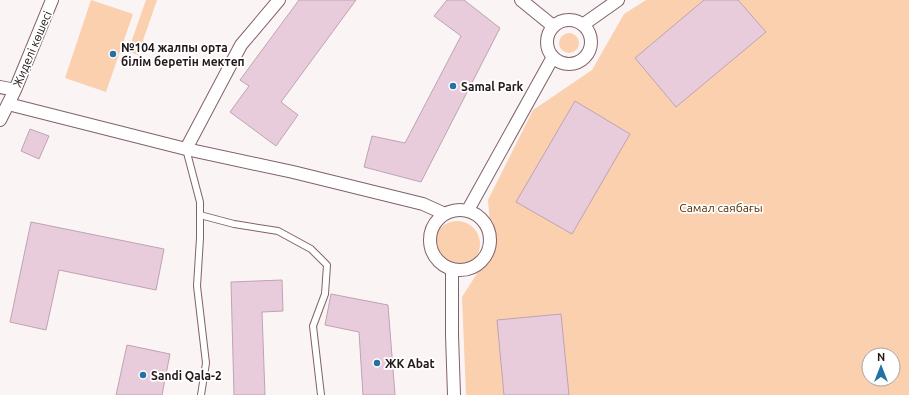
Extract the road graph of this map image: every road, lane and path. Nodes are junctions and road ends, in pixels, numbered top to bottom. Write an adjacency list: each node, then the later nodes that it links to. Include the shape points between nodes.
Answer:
1 (52, 0): 9 (street, Жиделі көшесі)
2 (279, 0): 12 (street, via 241,45)
3 (520, 0): 6 (street)
4 (618, 0): 5 (street)
5 (584, 24): 6 (street, via 572,19); 7 (street, via 590,33 592,43 589,53 582,61 572,64 561,63)
6 (553, 26): 7 (street, via 549,32 547,45)
7 (553, 57): 13 (street)
8 (0, 86): 9 (street)
9 (14, 90): 10 (street, Жиделі көшесі)
10 (8, 104): 11 (street, Жиделі көшесі); 12 (street)
11 (0, 120)
12 (186, 149): 14 (street, via 422,204); 15 (lane, via 200,202)
13 (468, 210): 14 (street, via 452,210); 16 (street, via 482,218 490,232 490,248 482,262 468,270)
14 (445, 214): 16 (street, via 438,218 430,232 430,248 438,262)
15 (200, 215): 17 (lane, via 197,286 206,363); 18 (lane, via 278,232 311,249 327,265 325,294 313,326)
16 (452, 270): 19 (street)
17 (201, 395)
18 (321, 395)
19 (454, 395)

